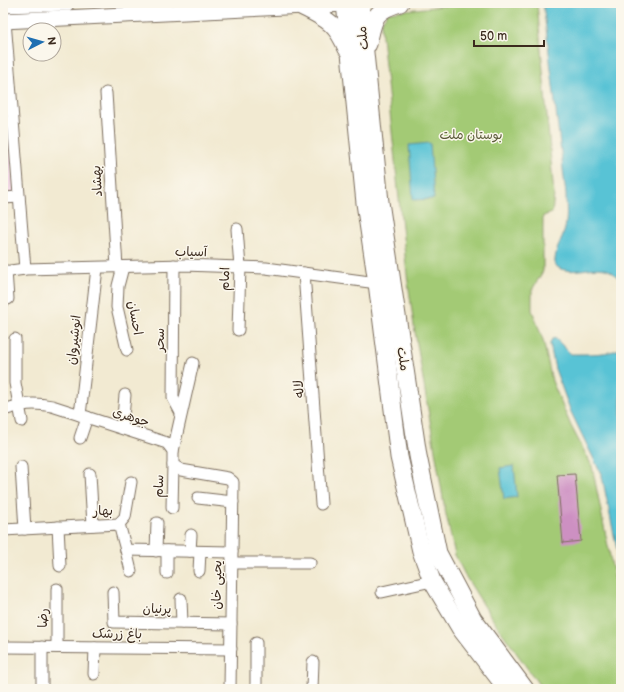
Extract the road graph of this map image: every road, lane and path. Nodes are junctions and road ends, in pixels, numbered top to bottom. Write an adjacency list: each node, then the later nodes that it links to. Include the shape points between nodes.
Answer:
1 (67, 3): 4 (main road)
2 (351, 3): 5 (main road); 7 (main road, ملت)
3 (400, 3): 7 (main road, via 382,10 376,16)
4 (3, 5)
5 (301, 6): 6 (main road); 7 (main road, via 332,24)
6 (4, 21): 9 (street)
7 (358, 58): 19 (main road, ملت, via 365,203); 78 (main road, ملت, via 418,456 438,553 473,619)
8 (106, 93): 13 (street, بهشاد)
9 (19, 197): 10 (street); 16 (street)
10 (3, 198)
11 (237, 229): 14 (street, امام)
12 (174, 265): 13 (street, آسیاب); 14 (street, آسیاب); 28 (street, سحر, via 174,398)
13 (120, 267): 15 (street, آسیاب); 23 (street, احسان, via 117,307)
14 (240, 267): 18 (street, آسیاب); 21 (street, امام)
15 (97, 268): 16 (street, آسیاب); 29 (street, انوشیروان)
16 (25, 270): 17 (street, آسیاب)
17 (4, 271): 20 (street)
18 (304, 273): 19 (street, آسیاب); 40 (street, لاله)
19 (377, 283): 58 (main road, ملت, via 399,457 421,551)
20 (8, 299)
21 (238, 330)
22 (15, 339): 26 (street)
23 (127, 350)
24 (193, 363): 28 (street)
25 (125, 395): 31 (street)
26 (18, 405): 27 (street, جوهری); 29 (street, جوهری, via 36,403); 30 (street)
27 (3, 410)
28 (182, 413): 33 (street)
29 (84, 416): 31 (street, جوهری); 32 (street, انوشیروان)
30 (22, 421)
31 (122, 428): 33 (street, جوهری, via 167,443)
32 (80, 438)
33 (173, 451): 34 (street)
34 (173, 465): 39 (street, یحیی خان, via 181,470 228,478 233,482); 41 (street, سام)
35 (21, 467): 46 (street)
36 (90, 474): 44 (street)
37 (131, 482): 43 (street, via 125,517)
38 (198, 498): 39 (street)
39 (233, 502): 52 (street, یحیی خان)
40 (321, 504)
41 (172, 508)
42 (157, 523): 50 (street)
43 (119, 524): 44 (street, بهار); 49 (street, بهار)
44 (93, 525): 45 (street, بهار)
45 (58, 527): 46 (street, بهار); 54 (street)
46 (25, 529): 47 (street, بهار)
47 (3, 530)
48 (190, 536): 51 (street)
49 (126, 550): 50 (street); 55 (street, بهار)
50 (161, 551): 51 (street); 57 (street)
51 (195, 552): 52 (street); 56 (street)
52 (232, 557): 53 (street); 64 (street, یحیی خان)
53 (310, 563)
54 (60, 566)
55 (131, 571)
56 (199, 571)
57 (168, 573)
58 (432, 581): 61 (street); 77 (main road, ملت, via 460,628)
59 (57, 589): 68 (street, رضا)
60 (113, 592): 63 (street, پرنیان, via 114,622)
61 (382, 592)
62 (182, 599): 63 (street)
63 (182, 623): 64 (street, پرنیان)
64 (230, 624): 70 (street, یحیی خان)
65 (256, 643): 75 (street)
66 (3, 647): 67 (street, باغ زرشک)
67 (42, 647): 68 (street, باغ زرشک); 73 (street)
68 (57, 647): 69 (street, باغ زرشک)
69 (96, 648): 70 (street, باغ زرشک); 72 (street)
70 (231, 649): 74 (street, یحیی خان)
71 (313, 662): 76 (street)
72 (94, 674)
73 (42, 689)
74 (230, 689)
75 (256, 689)
76 (312, 689)
77 (507, 689)
78 (526, 689)

